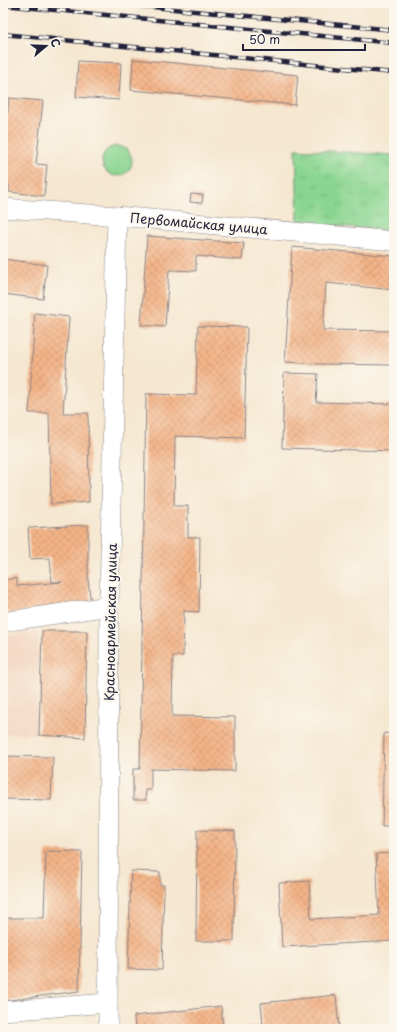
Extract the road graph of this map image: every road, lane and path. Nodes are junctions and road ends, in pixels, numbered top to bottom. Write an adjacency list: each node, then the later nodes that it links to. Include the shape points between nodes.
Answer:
1 (3, 208): 2 (street, Первомайская улица)
2 (117, 216): 3 (street, Первомайская улица); 4 (street, Красноармейская улица)
3 (394, 240)
4 (109, 606): 5 (street); 6 (street, Красноармейская улица)
5 (3, 622)
6 (108, 1003): 7 (street); 8 (street, Красноармейская улица)
7 (3, 1011)
8 (108, 1029)

